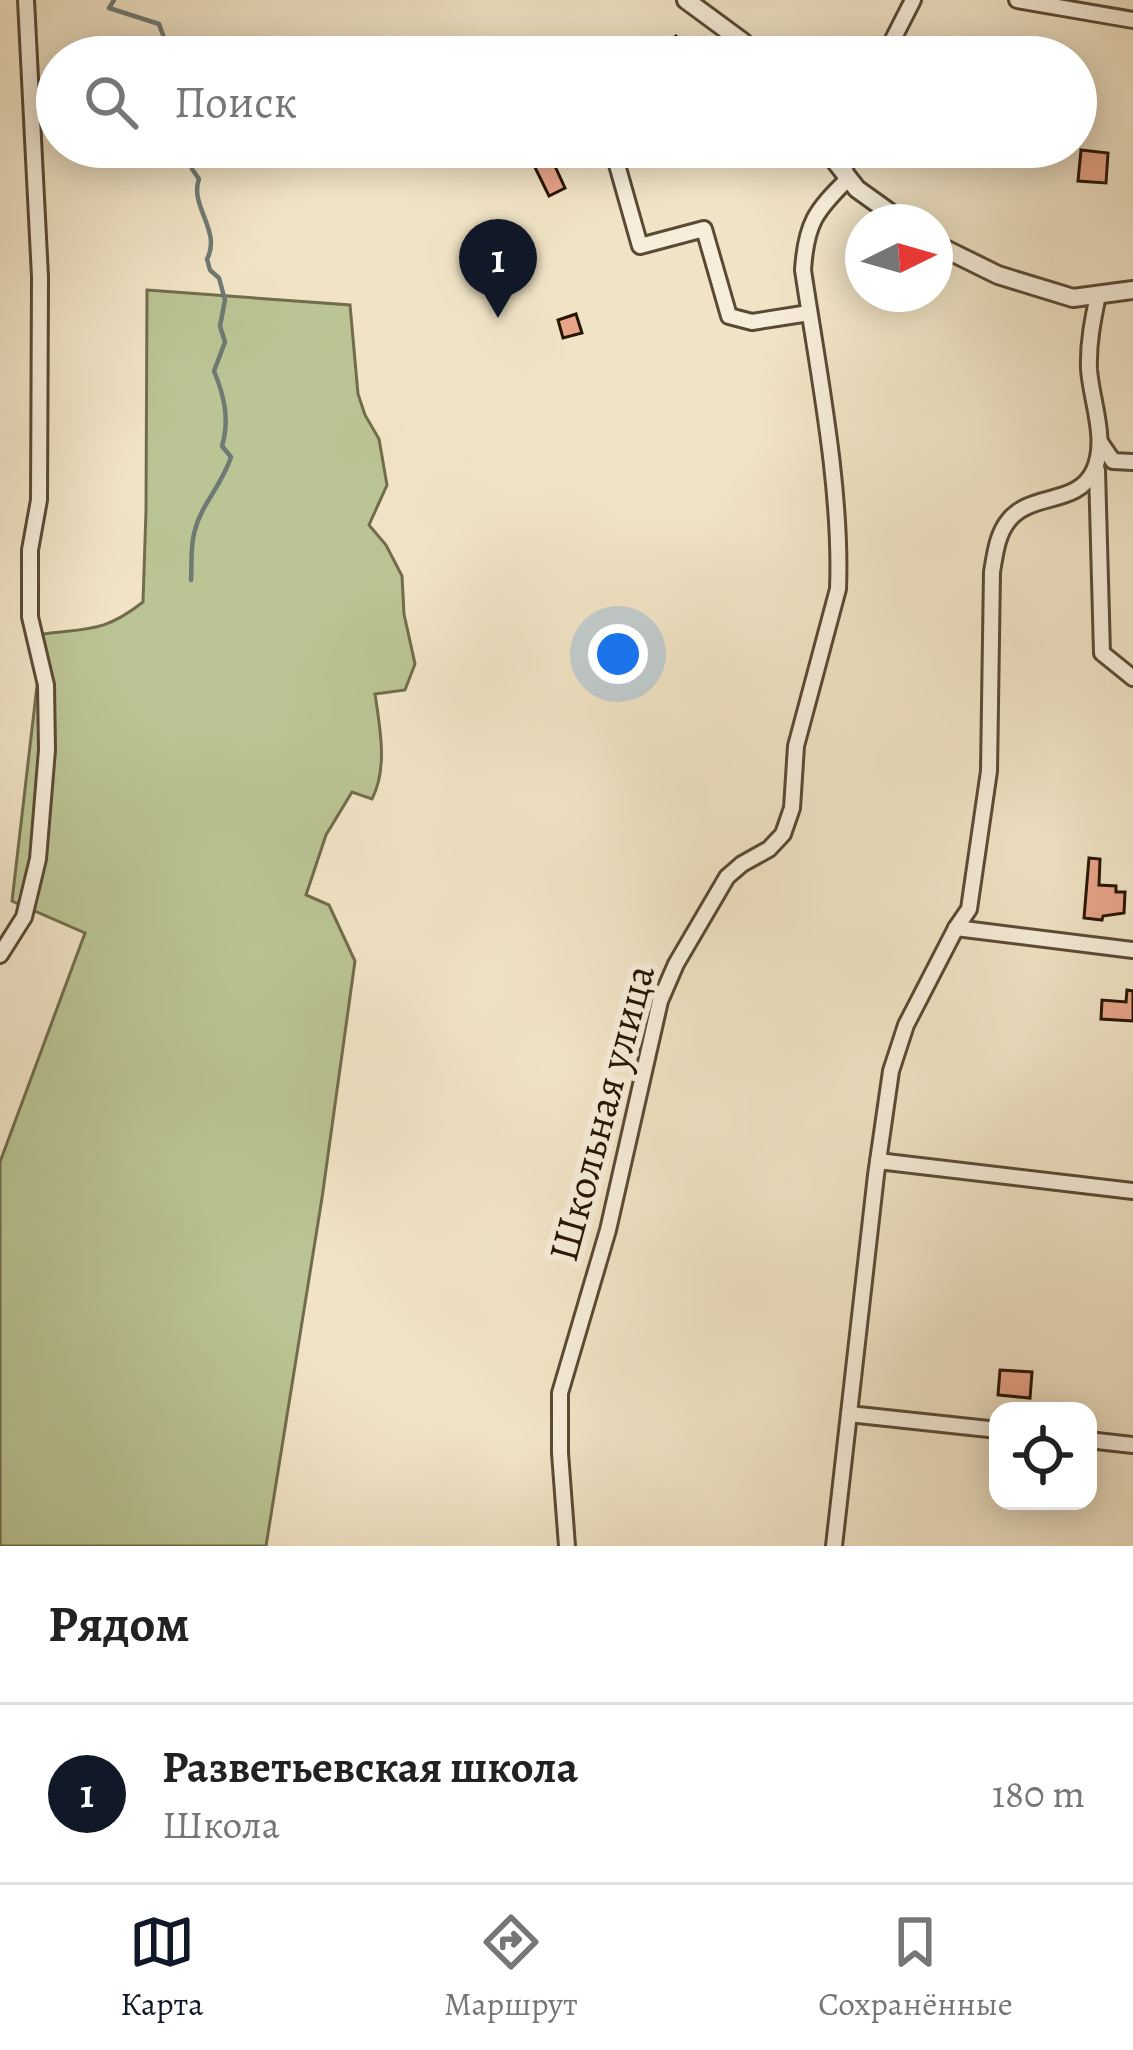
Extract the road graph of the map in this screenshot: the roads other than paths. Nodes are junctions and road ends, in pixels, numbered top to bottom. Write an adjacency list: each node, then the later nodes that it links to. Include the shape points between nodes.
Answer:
1 (26, 0): 23 (street, via 40,277 30,616 46,685 47,750 33,879 24,917)
2 (686, 0): 6 (street)
3 (914, 0): 7 (street)
4 (1017, 0): 5 (street)
5 (1133, 20)
6 (735, 36)
7 (895, 36)
8 (618, 168): 16 (street, via 640,246 704,229 729,316 752,322)
9 (840, 168): 11 (street)
10 (847, 168): 11 (street)
11 (846, 176): 12 (street); 16 (street, Школьная улица, via 813,217 805,244)
12 (877, 204)
13 (953, 253): 15 (street, via 1073,298)
14 (1133, 290): 15 (street)
15 (1098, 295): 17 (street, via 1089,369)
16 (809, 313): 30 (street, Школьная улица, via 831,464 838,589 796,746 783,835 727,877 660,1000 608,1230 560,1393)
17 (1100, 442): 18 (street, via 1113,461); 19 (street)
18 (1133, 462)
19 (1096, 466): 20 (street, via 1102,653); 21 (street, via 1086,484 1021,508 997,544 989,771 969,909)
20 (1133, 678)
21 (956, 928): 22 (street); 24 (street, via 906,1025)
22 (1133, 950)
23 (0, 956)
24 (878, 1161): 25 (street); 26 (street)
25 (1133, 1191)
26 (849, 1414): 27 (street); 31 (street)
27 (989, 1429)
28 (1097, 1441): 29 (street)
29 (1133, 1445)
30 (567, 1546)
31 (834, 1546)

